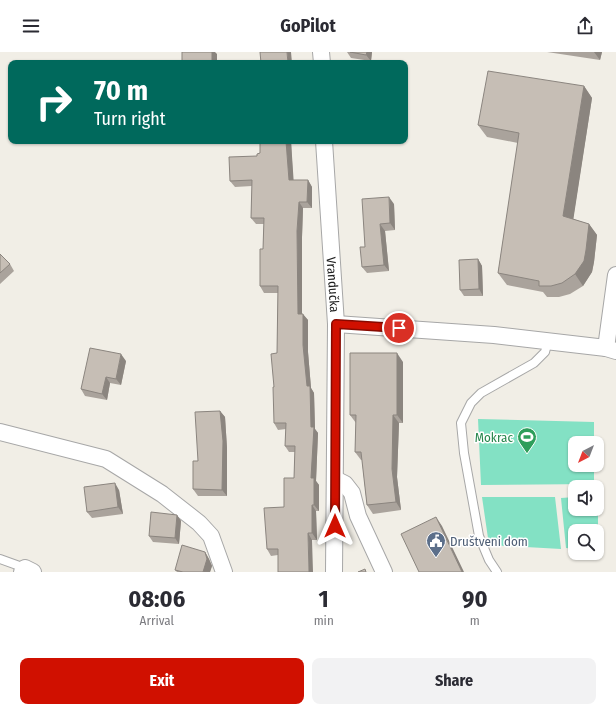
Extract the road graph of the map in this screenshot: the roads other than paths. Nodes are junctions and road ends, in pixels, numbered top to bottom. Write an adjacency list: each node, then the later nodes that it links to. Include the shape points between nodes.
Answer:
1 (324, 144): 3 (street, Vrandučka)
2 (616, 275): 5 (street)
3 (336, 324): 4 (street); 7 (street, Vrandučka)
4 (548, 341): 5 (street); 13 (lane, via 545,352 534,364 481,393 471,403 461,423 464,453 480,536 489,560)
5 (611, 349)
6 (0, 432): 10 (street, via 106,459 162,494 199,523 211,536)
7 (335, 479): 11 (street, Vrandučka); 12 (street, via 345,484 352,493 358,516)
8 (0, 559): 9 (lane)
9 (27, 571)
10 (224, 572)
11 (334, 572)
12 (384, 572)
13 (497, 572)

